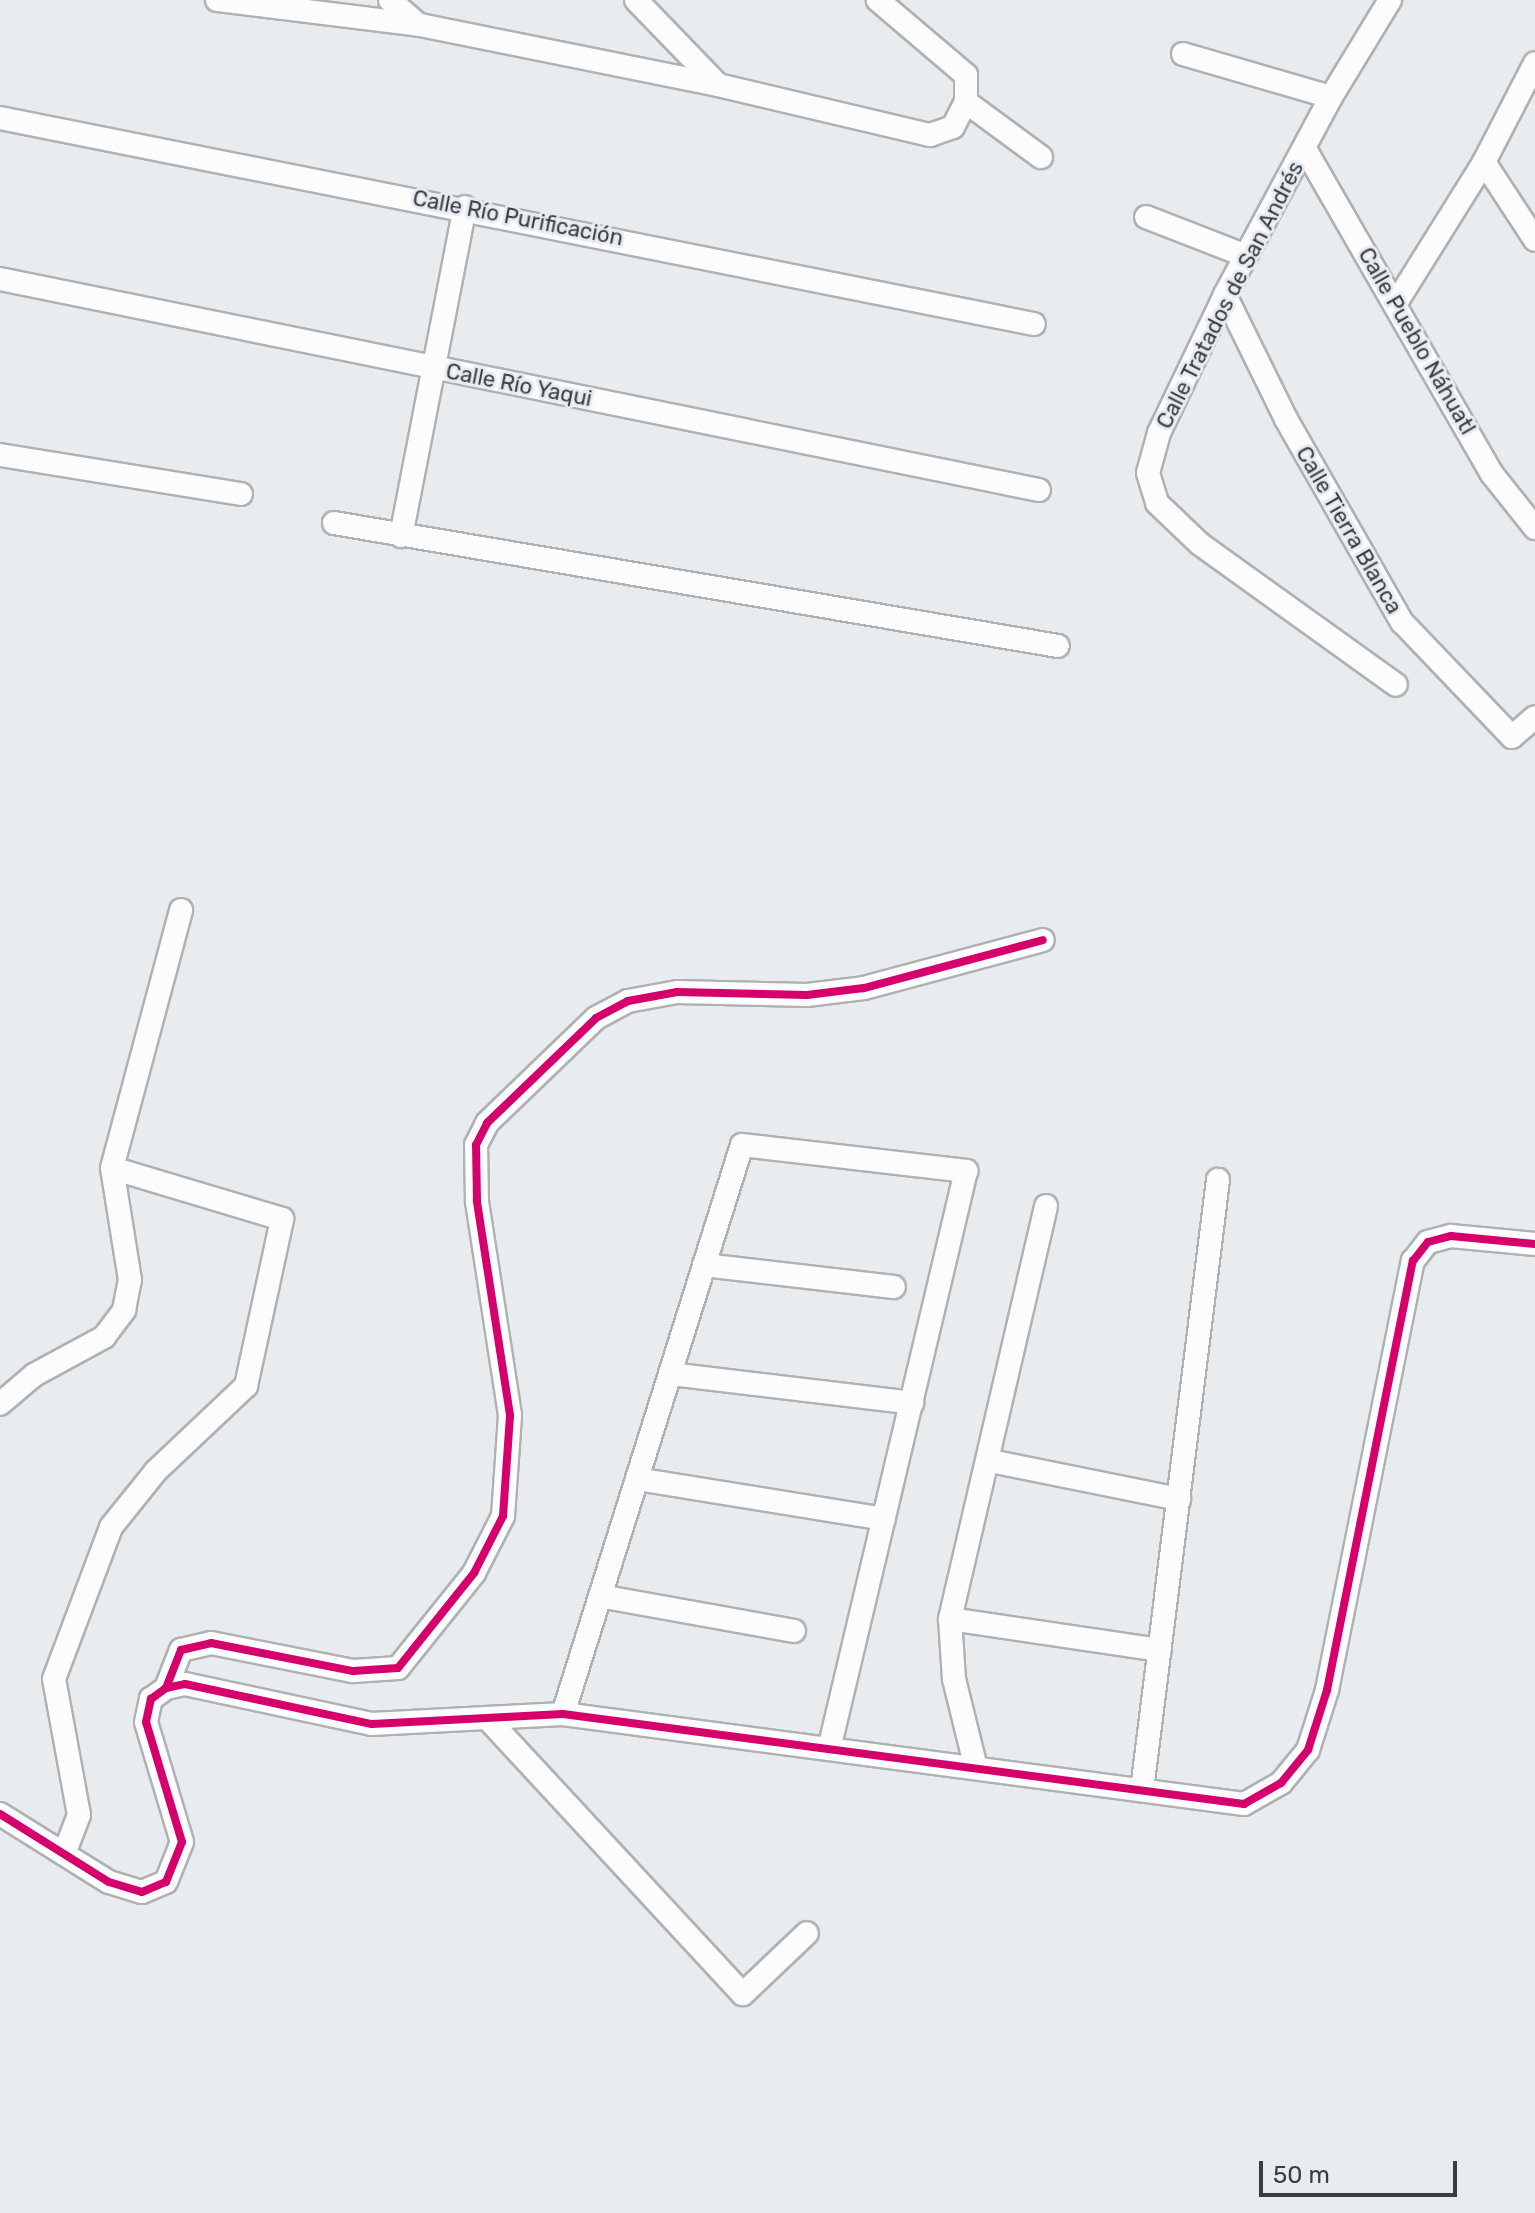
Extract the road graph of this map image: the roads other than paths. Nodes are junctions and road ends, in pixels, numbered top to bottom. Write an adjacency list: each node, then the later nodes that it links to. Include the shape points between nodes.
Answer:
1 (217, 0): 6 (street)
2 (390, 0): 6 (street)
3 (636, 0): 9 (street)
4 (878, 0): 11 (street, via 966,75)
5 (1390, 0): 10 (street, Calle Tratados de San Andrés)
6 (420, 25): 9 (street)
7 (1183, 54): 10 (street)
8 (1535, 63): 15 (street)
9 (718, 85): 11 (street, via 930,135 953,127)
10 (1331, 97): 13 (street, Calle Tratados de San Andrés)
11 (966, 102): 14 (street)
12 (0, 118): 16 (street, Calle Río Purificación)
13 (1305, 149): 19 (street, Calle Tratados de San Andrés); 22 (street, Calle Pueblo Náhuatl)
14 (1041, 157)
15 (1484, 162): 18 (street); 22 (street)
16 (465, 207): 23 (street, Calle Río Purificación); 24 (street)
17 (1146, 217): 19 (street)
18 (1535, 240)
19 (1246, 256): 21 (street, Calle Tratados de San Andrés)
20 (0, 279): 24 (street, Calle Río Yaqui)
21 (1225, 295): 32 (street, Calle Tratados de San Andrés, via 1159,433 1148,473 1157,503 1200,544); 33 (street, Calle Tierra Blanca, via 1286,419 1402,622 1512,737)
22 (1396, 303): 29 (street, Calle Pueblo Náhuatl, via 1492,474)
23 (1034, 324)
24 (436, 368): 26 (street, Calle Río Yaqui); 30 (street)
25 (0, 455): 27 (street)
26 (1039, 490)
27 (241, 494)
28 (334, 523): 30 (street)
29 (1535, 528)
30 (401, 536): 31 (street)
31 (1058, 646)
32 (1396, 685)
33 (1535, 717)
34 (181, 910): 36 (street)
35 (1043, 940): 53 (street, via 864,988 807,995 677,992 628,1001 596,1018 487,1123 476,1145 477,1201 510,1415 503,1516 474,1573 398,1668 353,1671 211,1643 181,1650)
36 (112, 1168): 44 (street, via 130,1280 124,1310 104,1337 34,1375); 60 (street, via 282,1219 246,1386 156,1471 111,1527 54,1679 79,1815)
37 (1218, 1180): 47 (street)
38 (1046, 1206): 45 (street)
39 (1535, 1244): 58 (street, via 1451,1236 1428,1242 1413,1261 1327,1690 1308,1750 1281,1783 1244,1804)
40 (704, 1265): 41 (street); 42 (street); 43 (street, via 742,1145 966,1171)
41 (894, 1287)
42 (670, 1374): 43 (street); 46 (street)
43 (912, 1403): 48 (street)
44 (0, 1404)
45 (990, 1461): 47 (street); 50 (street)
46 (637, 1479): 48 (street); 49 (street)
47 (1179, 1499): 52 (street)
48 (884, 1519): 56 (street)
49 (600, 1596): 51 (street); 54 (street)
50 (950, 1619): 52 (street); 57 (street, via 954,1679)
51 (794, 1631)
52 (1160, 1650): 58 (street)
53 (166, 1688): 55 (street, via 185,1684 372,1724); 60 (street, via 151,1699 146,1722 182,1842 166,1882 142,1892 109,1882)
54 (563, 1714): 55 (street); 56 (street)
55 (487, 1718): 61 (street, via 743,1994)
56 (829, 1749): 57 (street)
57 (976, 1768): 58 (street)
58 (1142, 1790)
59 (0, 1814): 60 (street)
60 (64, 1854)
61 (807, 1933)

